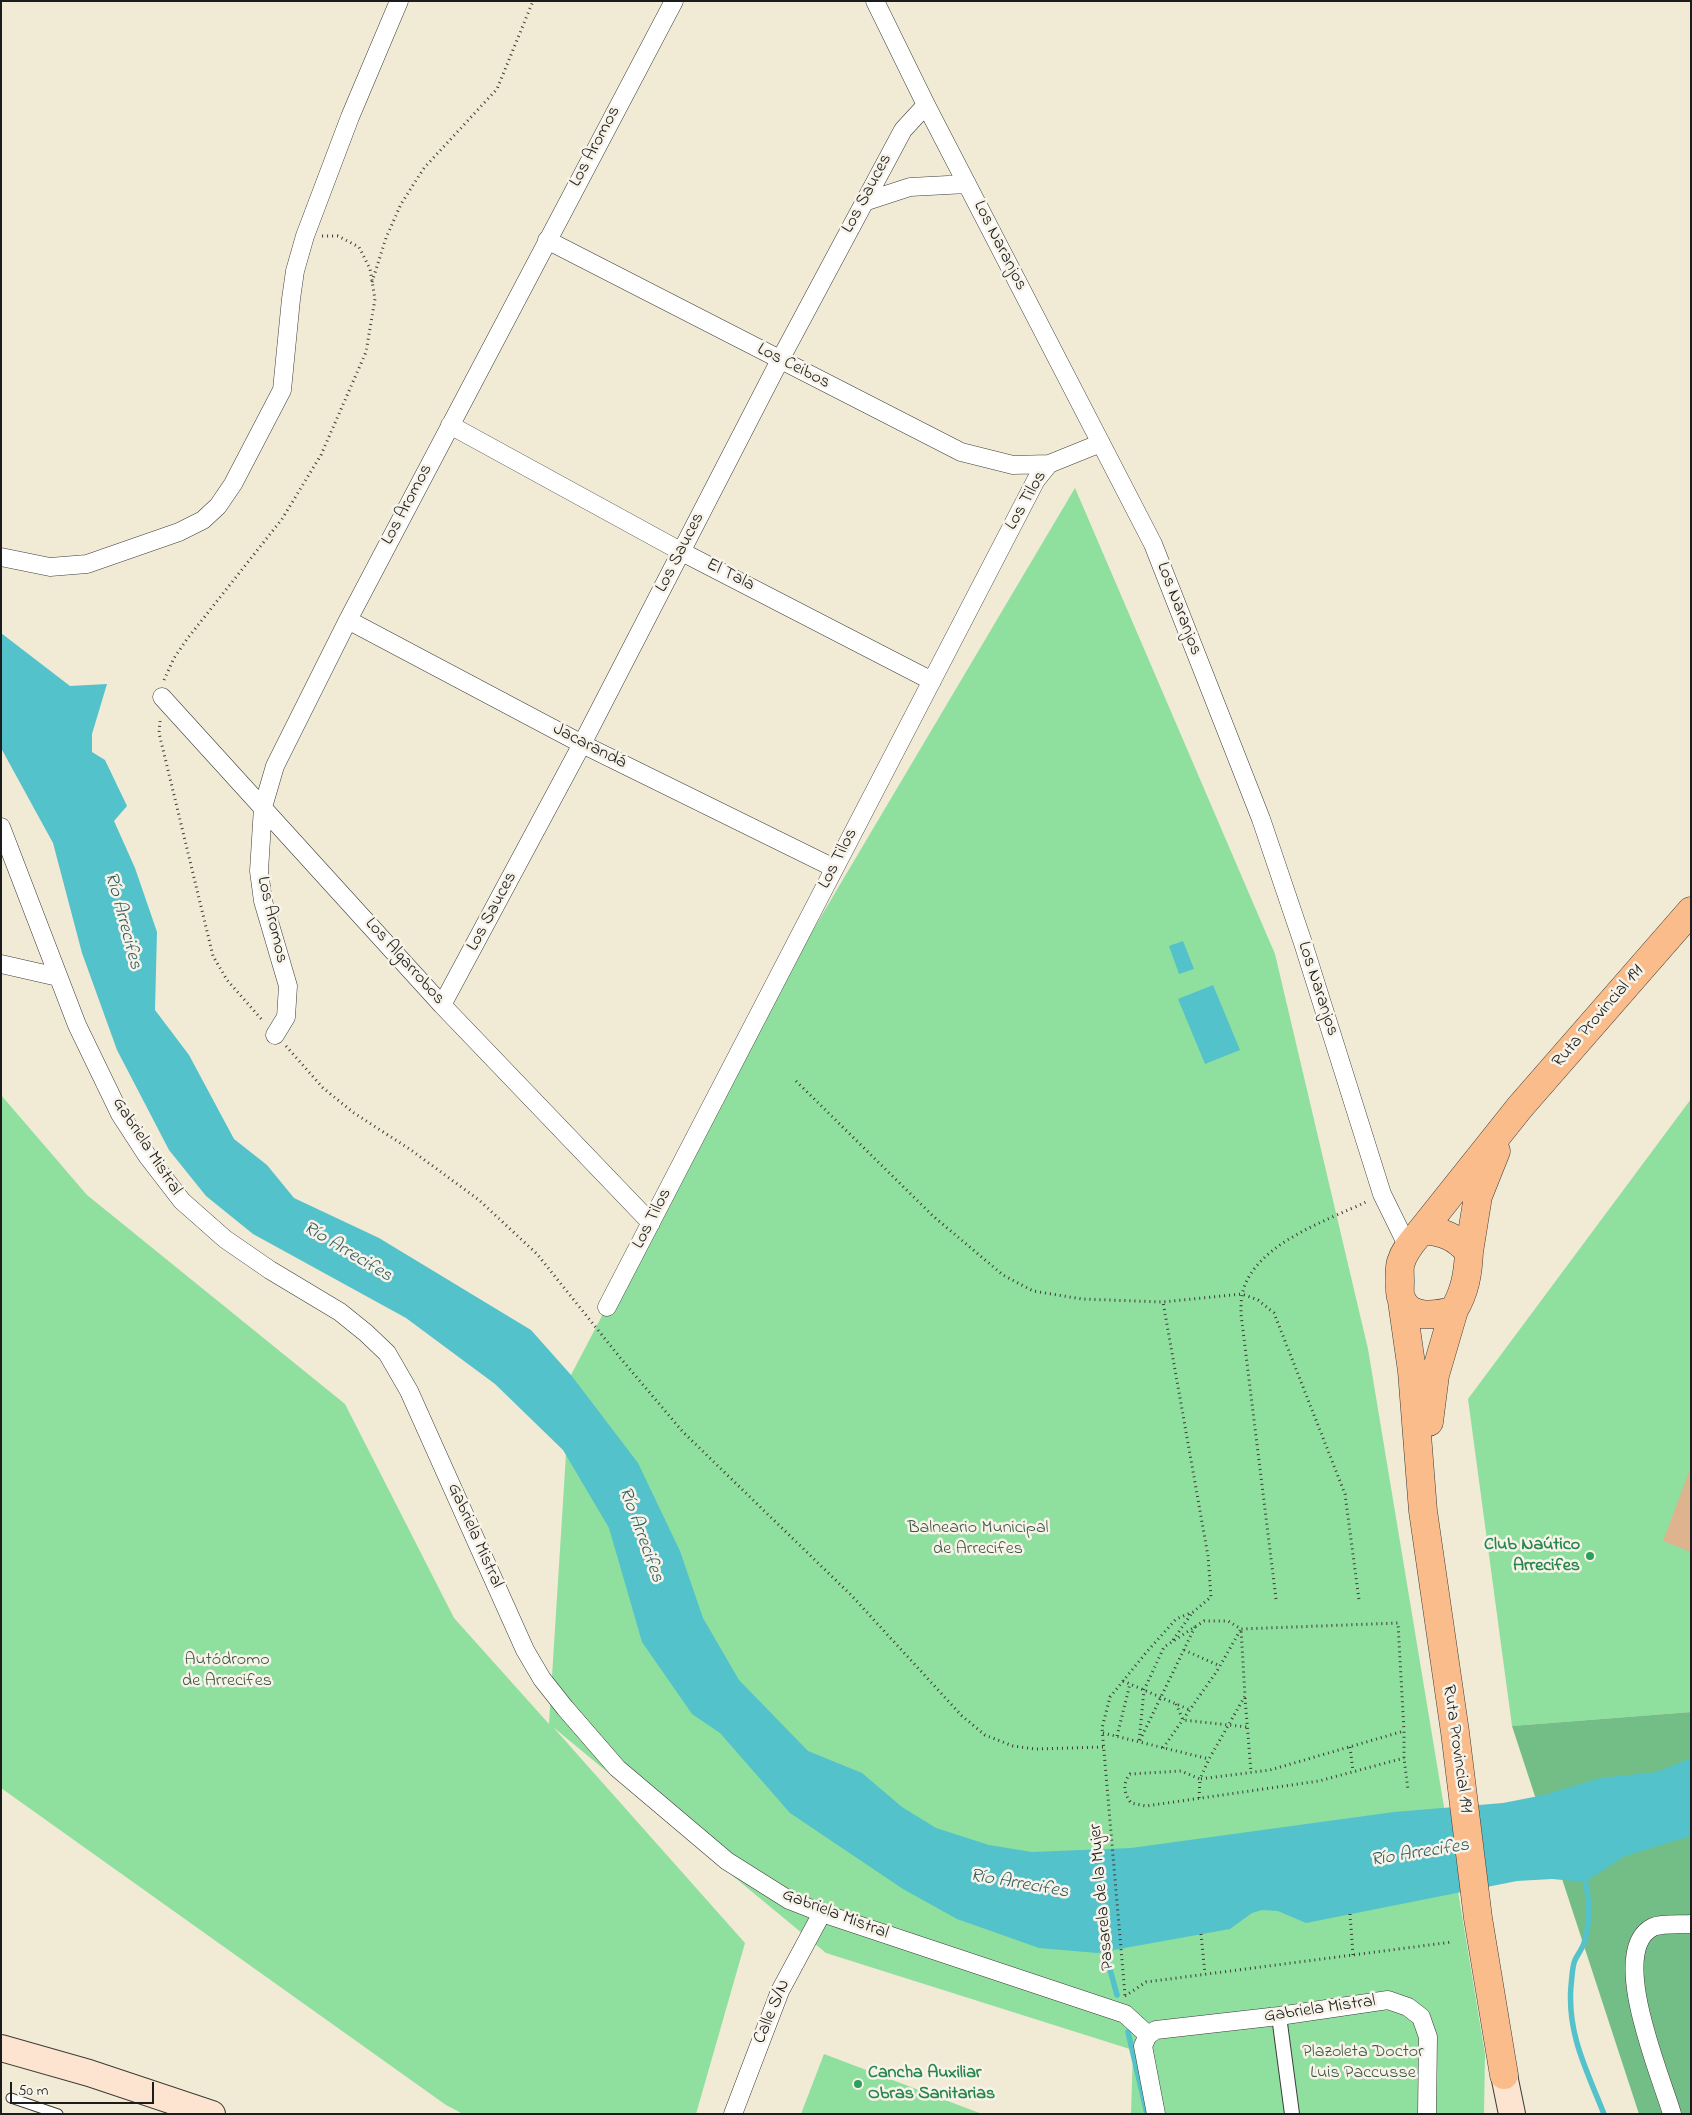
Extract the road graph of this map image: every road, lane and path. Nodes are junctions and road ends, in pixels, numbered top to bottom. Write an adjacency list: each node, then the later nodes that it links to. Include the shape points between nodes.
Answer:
1 (399, 1): 15 (street, via 346,126 305,236 295,271 282,390 233,484 218,506 203,520 180,532 87,564 50,567)
2 (533, 1): 9 (path, via 497,89 424,168 402,204 386,238)
3 (674, 1): 8 (street, Los Aromos)
4 (875, 1): 5 (street, Los Naranjos)
5 (926, 105): 6 (street, Los Naranjos); 7 (street, Los Sauces, via 903,130)
6 (967, 184): 7 (street, via 910,187); 12 (street, Los Naranjos)
7 (864, 202): 10 (street, Los Sauces)
8 (546, 240): 10 (street, Los Ceibos); 11 (street, Los Aromos)
9 (372, 283)
10 (780, 360): 13 (street, Los Ceibos, via 961,452 1013,465); 14 (street, Los Sauces)
11 (450, 425): 14 (street, El Tala); 16 (street, Los Aromos)
12 (1101, 443): 13 (street, Los Tilos); 30 (street, Los Naranjos, via 1153,544 1261,819)
13 (1049, 464): 17 (street, Los Tilos, via 1036,480)
14 (682, 552): 17 (street, El Tala); 19 (street, Los Sauces)
15 (1, 556)
16 (348, 620): 19 (street, Jacarandá); 20 (street, Los Aromos, via 274,766)
17 (932, 680): 22 (street, Los Tilos)
18 (162, 697): 20 (street, Los Algarrobos)
19 (582, 744): 22 (street, Jacarandá); 26 (street, Los Sauces)
20 (263, 807): 26 (street, Los Algarrobos); 27 (street, Los Aromos, via 259,871 263,901 288,986 286,1017)
21 (1, 827): 25 (street, Gabriela Mistral)
22 (834, 868): 31 (street, Los Tilos)
23 (1691, 911): 29 (main road, Ruta Provincial 191)
24 (1, 964): 25 (street)
25 (58, 976): 71 (street, Gabriela Mistral, via 77,1025 120,1114 182,1201 224,1239 340,1312 387,1353 409,1391 525,1650 564,1708 617,1768 727,1861 789,1900)
26 (442, 1005): 31 (street, Los Algarrobos)
27 (275, 1034)
28 (796, 1081): 35 (path, via 933,1216 1004,1275 1033,1291 1082,1299)
29 (1507, 1124): 32 (main road, Ruta Provincial 191); 33 (main road, Ruta Provincial 191, via 1478,1196)
30 (1382, 1194): 32 (street, Los Naranjos); 34 (path, via 1267,1254)
31 (651, 1223): 37 (street, Los Tilos)
32 (1415, 1238): 33 (main road, via 1449,1234); 36 (main road, via 1400,1263)
33 (1469, 1252): 38 (main road, via 1467,1280)
34 (1242, 1294): 35 (path); 40 (path, via 1241,1314); 41 (path, via 1258,1300 1274,1313 1336,1467 1345,1494)
35 (1163, 1302): 42 (path, via 1208,1556 1211,1597)
36 (1402, 1302): 38 (main road, via 1412,1311 1425,1315 1438,1316); 39 (main road, Ruta Provincial 191, via 1412,1371)
37 (607, 1307)
38 (1454, 1310): 39 (main road, Ruta Provincial 191, via 1433,1385)
39 (1423, 1511): 83 (main road, Ruta Provincial 191, via 1478,1918)
40 (1276, 1599)
41 (1359, 1600)
42 (1193, 1612): 45 (path); 48 (path, Pasarela de la Mujer, via 1176,1619)
43 (1195, 1627): 44 (path, via 1204,1621 1228,1621); 45 (path); 46 (path)
44 (1241, 1629): 47 (path); 51 (path); 58 (path, via 1398,1623)
45 (1171, 1642): 50 (path, via 1164,1647)
46 (1184, 1650): 47 (path); 52 (path)
47 (1220, 1666): 54 (path)
48 (1123, 1681): 49 (path); 59 (path, Pasarela de la Mujer, via 1110,1697)
49 (1130, 1684): 50 (path); 60 (path)
50 (1144, 1690): 52 (path); 61 (path)
51 (1245, 1696): 56 (path); 57 (path)
52 (1161, 1697): 53 (path); 61 (path)
53 (1176, 1704): 54 (path); 55 (path)
54 (1190, 1710): 55 (path)
55 (1183, 1720): 56 (path); 63 (path)
56 (1228, 1725): 57 (path); 65 (path)
57 (1247, 1728): 66 (path)
58 (1404, 1731): 62 (path); 64 (path)
59 (1103, 1733): 60 (path); 78 (path, Pasarela de la Mujer)
60 (1117, 1736): 61 (path)
61 (1140, 1742): 63 (path)
62 (1350, 1746): 66 (path, via 1270,1770); 67 (path)
63 (1163, 1748): 65 (path)
64 (1404, 1758): 67 (path); 69 (path)
65 (1209, 1759): 68 (path)
66 (1251, 1772): 68 (path)
67 (1353, 1772): 70 (path, via 1319,1781)
68 (1200, 1779): 70 (path); 70 (path, via 1181,1771 1130,1774 1125,1780 1124,1790 1131,1803 1146,1806)
69 (1408, 1790)
70 (1199, 1798)
71 (822, 1913): 79 (street, Gabriela Mistral); 88 (street, Calle S/N, via 780,1991)
72 (1350, 1914): 76 (path)
73 (1691, 1924): 94 (street, via 1653,1927 1642,1936 1635,1949 1640,2018)
74 (1201, 1934): 77 (path)
75 (1452, 1942): 76 (path)
76 (1353, 1955): 77 (path)
77 (1205, 1974): 78 (path, via 1146,1982)
78 (1125, 1995): 79 (path, Pasarela de la Mujer)
79 (1126, 2014): 81 (street, Gabriela Mistral)
80 (1279, 2016): 81 (street, Gabriela Mistral, via 1156,2030); 90 (street); 91 (street, Gabriela Mistral, via 1388,2000 1408,2007 1421,2017 1428,2037)
81 (1148, 2035): 89 (street, via 1144,2046)
82 (1, 2048): 85 (main road)
83 (1504, 2075): 92 (main road); 93 (main road)
84 (11, 2098): 86 (lane)
85 (164, 2106): 87 (main road)
86 (58, 2114)
87 (212, 2114)
88 (733, 2114)
89 (1156, 2114)
90 (1292, 2114)
91 (1427, 2114)
92 (1499, 2114)
93 (1512, 2114)
94 (1672, 2114)

